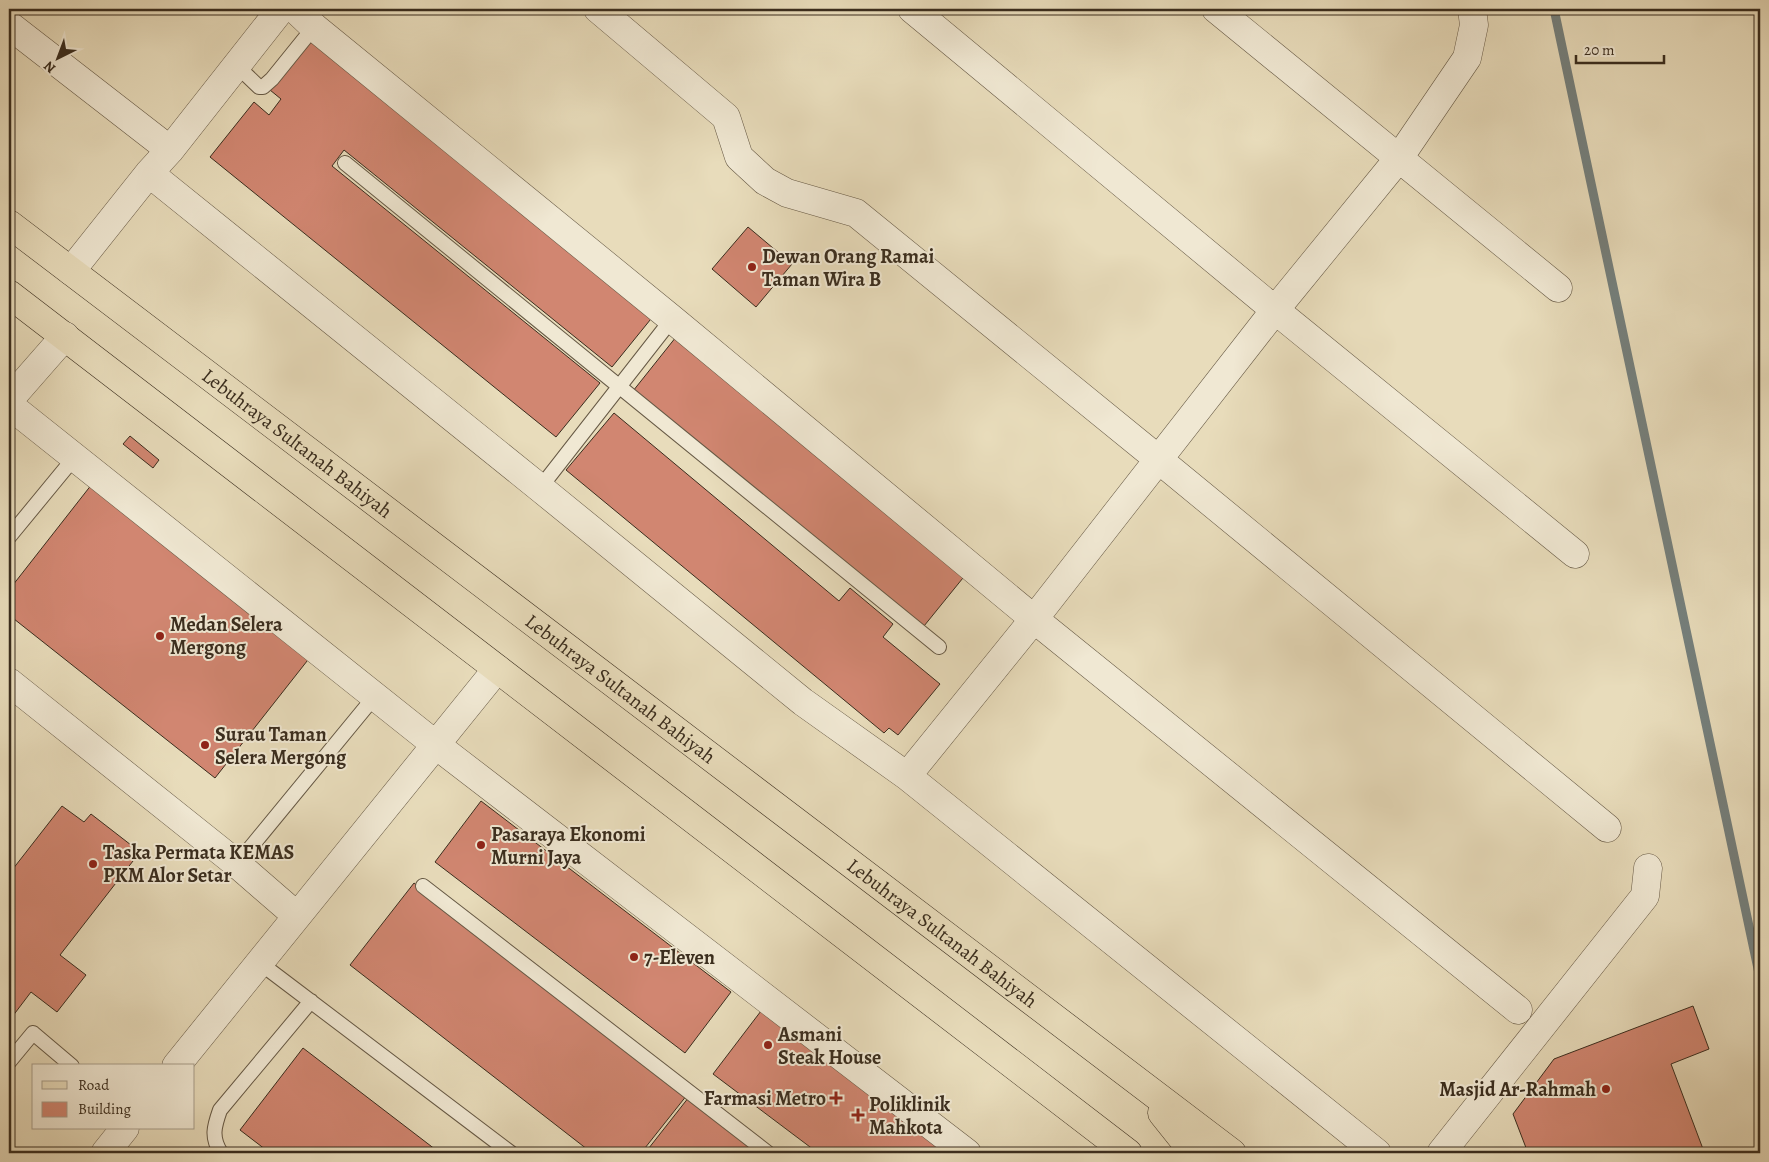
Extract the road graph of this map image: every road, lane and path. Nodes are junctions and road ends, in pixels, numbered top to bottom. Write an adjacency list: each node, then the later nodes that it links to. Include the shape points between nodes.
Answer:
1 (281, 9): 8 (street)
2 (598, 9): 24 (street, via 726,117 739,157 765,181 787,193 856,214)
3 (912, 9): 17 (street)
4 (1216, 9): 10 (street)
5 (1472, 9): 10 (street, via 1474,25 1467,58)
6 (304, 18): 8 (lane, via 272,79 263,87 259,87); 18 (street)
7 (9, 25): 9 (street)
8 (236, 65): 9 (street)
9 (170, 150): 12 (street)
10 (1399, 158): 15 (street); 17 (street)
11 (346, 163): 20 (lane)
12 (149, 173): 14 (street); 25 (street)
13 (9, 224): 14 (main road, Lebuhraya Sultanah Bahiyah)
14 (71, 271): 46 (main road, Lebuhraya Sultanah Bahiyah)
15 (1558, 288)
16 (9, 294): 19 (main road)
17 (1275, 310): 24 (street); 27 (street)
18 (672, 319): 20 (lane); 28 (street)
19 (64, 336): 21 (street); 30 (main road)
20 (618, 387): 25 (lane); 29 (lane)
21 (9, 400)
22 (9, 405): 23 (street)
23 (74, 458): 26 (lane); 32 (street)
24 (1158, 459): 28 (street); 35 (street)
25 (540, 488): 34 (street, via 803,702)
26 (9, 537)
27 (1575, 554)
28 (1034, 618): 34 (street); 42 (street)
29 (939, 647)
30 (497, 669): 33 (street); 47 (main road)
31 (9, 682): 36 (street)
32 (375, 696): 33 (street); 36 (lane)
33 (436, 745): 39 (street); 53 (street)
34 (907, 776): 58 (street)
35 (1607, 828)
36 (238, 864): 39 (street)
37 (1648, 868): 59 (street, via 1645,896)
38 (423, 886): 52 (lane)
39 (297, 916): 40 (street)
40 (260, 962): 41 (lane); 45 (street)
41 (311, 1001): 50 (lane, via 220,1110 214,1126 216,1144); 51 (lane)
42 (1518, 1010)
43 (9, 1062): 44 (lane, via 33,1034)
44 (70, 1064)
45 (178, 1064)
46 (1132, 1077): 56 (main road); 57 (main road, Lebuhraya Sultanah Bahiyah)
47 (1076, 1114): 54 (main road); 55 (main road)
48 (123, 1130): 49 (street)
49 (105, 1153)
50 (221, 1153)
51 (510, 1153)
52 (768, 1153)
53 (967, 1153)
54 (1098, 1153)
55 (1128, 1153)
56 (1194, 1153)
57 (1232, 1153)
58 (1378, 1153)
59 (1441, 1153)

